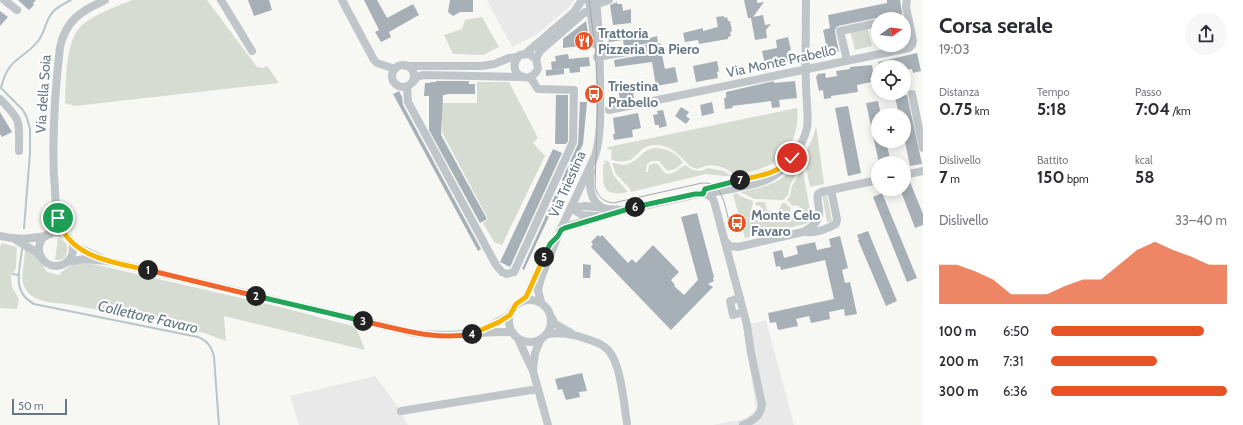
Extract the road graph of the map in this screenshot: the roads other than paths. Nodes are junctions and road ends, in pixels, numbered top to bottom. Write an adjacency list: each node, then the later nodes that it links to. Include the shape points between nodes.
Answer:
1 (4, 0): 10 (street)
2 (105, 0): 42 (street, Via della Soia, via 75,17 64,34 60,47 53,146)
3 (221, 0): 17 (street)
4 (342, 0): 24 (street, via 374,60)
5 (582, 0): 11 (street)
6 (609, 0): 9 (street)
7 (806, 0): 25 (street)
8 (907, 0): 12 (street, Via Monte Prabello)
9 (591, 6): 11 (street, via 582,5); 20 (street, Via Triestina); 20 (street, Via Triestina, via 599,40); 21 (street, via 540,51)
10 (17, 10)
11 (575, 10): 19 (street)
12 (907, 12)
13 (871, 24): 22 (street, via 840,31)
14 (911, 31): 15 (street, Via Monte Prabello)
15 (911, 46)
16 (658, 47): 20 (street)
17 (252, 51)
18 (872, 52): 22 (street, Via Monte Prabello)
19 (521, 55): 21 (street, via 529,54); 23 (street, via 481,66); 26 (street, via 515,61 515,69 519,75)
20 (598, 57): 33 (street, Via Triestina, via 599,136)
21 (536, 59): 26 (street, via 536,72)
22 (847, 60): 25 (street, Via Monte Prabello)
23 (406, 66): 24 (street, via 402,65); 27 (street, via 414,74)
24 (395, 69): 27 (street, via 392,76 394,83 400,87)
25 (806, 69): 30 (street, Via Monte Prabello); 38 (street, via 807,127 802,143 792,158 782,168 705,189)
26 (526, 77): 27 (street, via 423,75); 27 (street, via 538,89 574,90 573,142 514,272 508,274 496,265 425,135 408,102)
27 (410, 84)
28 (912, 94): 31 (street)
29 (0, 99): 32 (street, via 18,118)
30 (609, 110)
31 (923, 148)
32 (19, 152)
33 (595, 156): 39 (street, Via Triestina); 40 (street, via 590,190 597,204)
34 (923, 171): 35 (street)
35 (911, 174)
36 (871, 181): 37 (street)
37 (831, 190): 43 (street, via 818,194); 45 (street, via 837,220 836,224)
38 (706, 194): 41 (street, via 695,194); 52 (street, via 714,201)
39 (571, 208): 40 (street); 44 (street, via 582,215); 47 (street, Via Triestina)
40 (604, 208): 41 (street)
41 (624, 210): 44 (street)
42 (56, 212): 48 (street, Via della Soia); 49 (street, Via della Soia)
43 (819, 213): 45 (street); 46 (street, via 814,225)
44 (610, 215): 47 (street, via 571,225)
45 (828, 227): 46 (street)
46 (803, 232): 52 (street, via 741,247 730,246)
47 (560, 233): 57 (street, Via Triestina, via 550,244); 58 (street, via 539,285)
48 (48, 235): 49 (street, via 56,232); 51 (street); 54 (street, via 40,245)
49 (65, 235): 53 (street)
50 (0, 236): 51 (street)
51 (15, 239): 54 (street)
52 (725, 241): 72 (street, via 740,298 762,405 758,416)
53 (72, 243): 55 (street); 56 (street, via 73,253)
54 (42, 257): 56 (street, via 50,265 56,266)
55 (108, 261): 56 (street, via 84,259); 62 (street, via 415,333 443,336)
56 (67, 262)
57 (522, 301): 58 (street); 59 (street, via 516,304)
58 (541, 302): 60 (street)
59 (510, 315): 61 (street); 62 (street)
60 (552, 318): 63 (street); 64 (street, via 555,324)
61 (512, 332): 62 (street); 65 (street)
62 (476, 333)
63 (548, 334): 64 (street); 66 (street)
64 (575, 335): 70 (street, via 598,342 612,355 617,366)
65 (518, 339): 66 (street, via 528,343); 67 (street)
66 (540, 341): 67 (street, via 535,353)
67 (533, 371): 68 (street)
68 (538, 389): 69 (street); 71 (street)
69 (401, 411)
70 (627, 423)
71 (548, 425)
72 (743, 425)

